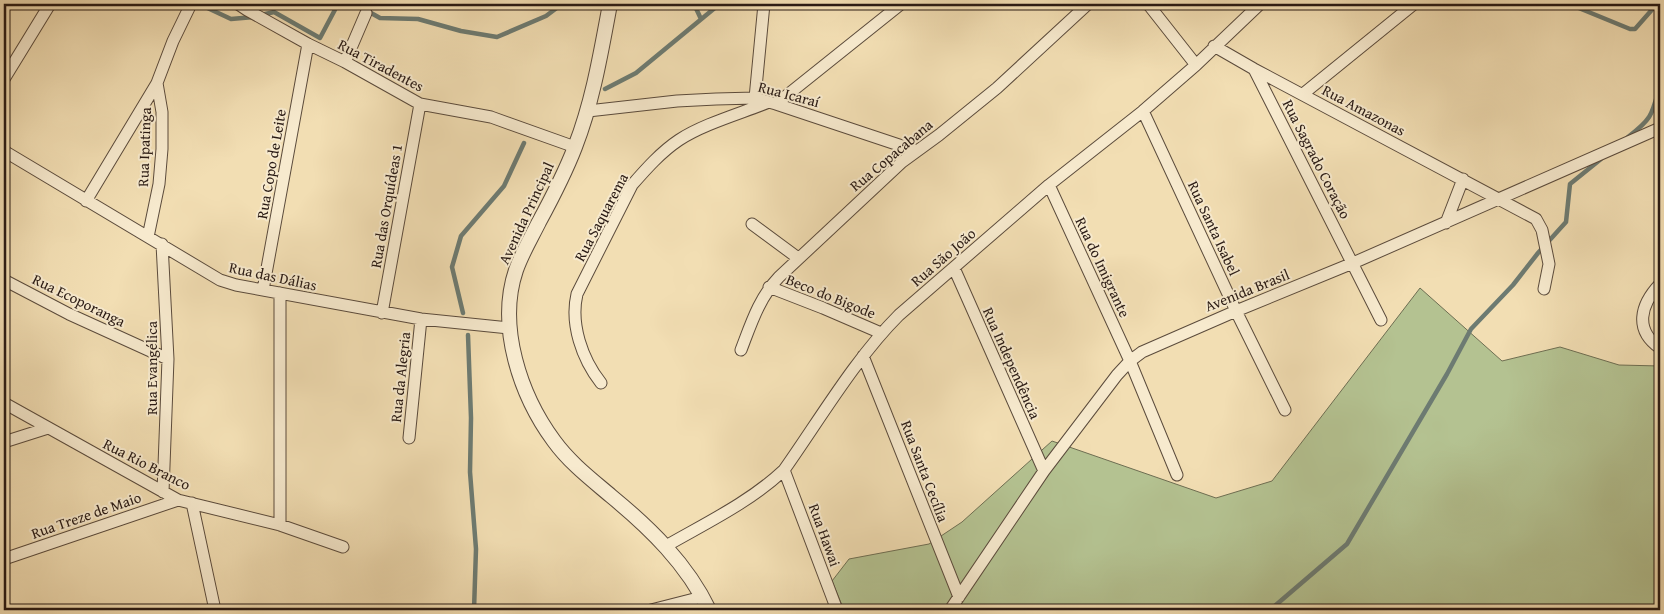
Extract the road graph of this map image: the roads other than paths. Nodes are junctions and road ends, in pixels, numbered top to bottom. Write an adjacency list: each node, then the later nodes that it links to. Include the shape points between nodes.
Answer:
1 (50, 4): 18 (street)
2 (191, 4): 19 (street)
3 (610, 4): 24 (street, Avenida Principal)
4 (764, 4): 21 (street)
5 (902, 4): 11 (street, Rua Saquarema)
6 (1088, 4): 29 (street, Rua Copacabana, via 997,88)
7 (1148, 4): 16 (street)
8 (1260, 4): 14 (street, Rua São João)
9 (1414, 4): 20 (street)
10 (245, 6): 13 (street, Rua Tiradentes)
11 (887, 9): 22 (street, Rua Saquarema)
12 (366, 13): 15 (street)
13 (308, 44): 15 (street, Rua Tiradentes); 45 (street, Rua Copo de Leite)
14 (1214, 46): 16 (street, Rua São João); 17 (street, Rua Amazonas)
15 (345, 62): 23 (street, Rua Tiradentes)
16 (1196, 65): 25 (street, Rua São João)
17 (1254, 69): 20 (street, Rua Amazonas); 39 (street, Rua Sagrado Coração)
18 (4, 79)
19 (157, 83): 33 (street); 36 (street, Rua Ipatinga, via 162,112 162,149 159,184)
20 (1303, 94): 30 (street, Rua Amazonas)
21 (755, 98): 22 (street, Rua Icaraí); 24 (street, Rua Icaraí, via 677,101)
22 (772, 103): 29 (street, Rua Icaraí); 58 (street, Rua Saquarema, via 702,128 680,140 632,185 574,306 586,358)
23 (420, 104): 27 (street, Rua Tiradentes, via 490,117); 48 (street, Rua das Orquídeas 1)
24 (588, 111): 27 (street, Avenida Principal)
25 (1143, 111): 31 (street, Rua São João); 47 (street, Rua Santa Isabel)
26 (1660, 128): 32 (street, Avenida Brasil)
27 (575, 147): 51 (street, Avenida Principal, via 516,270 510,295)
28 (4, 151): 33 (street, Rua das Dálias)
29 (917, 151): 38 (street, Rua Copacabana)
30 (1462, 179): 32 (street, Rua Amazonas); 34 (street)
31 (1049, 185): 40 (street, Rua São João); 57 (street, Rua do Imigrante)
32 (1500, 199): 34 (street, Avenida Brasil); 44 (street, Rua Amazonas, via 1536,219 1542,230 1549,264)
33 (86, 201): 36 (street, Rua das Dálias)
34 (1446, 223): 39 (street, Avenida Brasil)
35 (752, 224): 38 (street)
36 (148, 237): 37 (street, Rua das Dálias)
37 (162, 244): 45 (street, Rua das Dálias, via 220,280); 56 (street, Rua Evangélica)
38 (798, 258): 43 (street, Rua Copacabana)
39 (1353, 263): 47 (street, Avenida Brasil); 50 (street, Rua Sagrado Coração)
40 (954, 268): 52 (street, Rua São João); 65 (street, Rua Independência)
41 (4, 280): 56 (street, Rua Ecoporanga)
42 (1660, 284): 53 (street, via 1648,300 1642,326)
43 (769, 287): 52 (street, Beco do Bigode); 54 (street, Rua Copacabana)
44 (1544, 289)
45 (263, 290): 46 (street, Rua das Dálias)
46 (280, 293): 48 (street, Rua das Dálias); 70 (street)
47 (1236, 311): 57 (street, Avenida Brasil, via 1154,345); 60 (street, Rua Santa Isabel)
48 (382, 313): 49 (street, Rua das Dálias)
49 (421, 320): 51 (street, Rua das Dálias); 62 (street, Rua da Alegria)
50 (1381, 320)
51 (510, 328): 71 (street, Avenida Principal, via 521,378 538,417 554,441)
52 (881, 333): 55 (street, Rua São João)
53 (1658, 347)
54 (741, 350)
55 (863, 356): 64 (street, Rua São João); 75 (street, Rua Santa Cecília)
56 (168, 359): 67 (street, Rua Evangélica)
57 (1130, 361): 65 (street, Avenida Brasil); 66 (street, Rua do Imigrante)
58 (601, 384)
59 (4, 403): 61 (street, Rua Rio Branco)
60 (1285, 410)
61 (48, 428): 63 (street); 67 (street, Rua Rio Branco)
62 (409, 438)
63 (4, 442)
64 (784, 470): 71 (street, Rua São João, via 750,497); 79 (street, Rua Hawai)
65 (1044, 471): 75 (street, Avenida Brasil)
66 (1177, 475)
67 (162, 492): 68 (street, Rua Rio Branco)
68 (178, 500): 69 (street, Rua Rio Branco); 73 (street, Rua Treze de Maio)
69 (192, 503): 70 (street, Rua Rio Branco); 76 (street)
70 (280, 525): 72 (street, Rua Rio Branco)
71 (666, 546): 74 (street, Avenida Principal)
72 (343, 547)
73 (4, 559)
74 (702, 597): 77 (street); 78 (street, Avenida Principal)
75 (959, 597): 80 (street, Avenida Brasil)
76 (213, 610)
77 (651, 610)
78 (709, 610)
79 (837, 610)
80 (950, 610)

